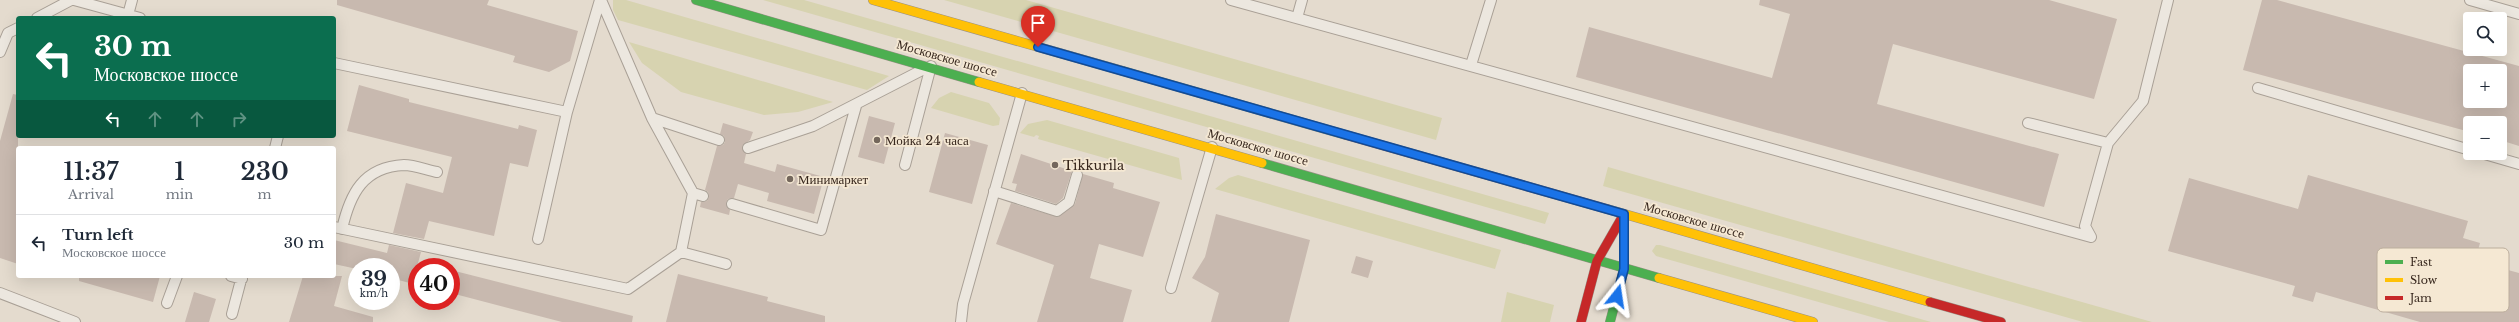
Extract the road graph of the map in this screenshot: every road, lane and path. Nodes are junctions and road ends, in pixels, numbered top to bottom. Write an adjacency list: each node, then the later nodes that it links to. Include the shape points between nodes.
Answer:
1 (73, 0): 12 (lane); 13 (lane)
2 (132, 0): 12 (lane)
3 (601, 0): 24 (lane); 25 (lane)
4 (696, 0): 19 (main road, Московское шоссе)
5 (873, 0): 39 (main road, Московское шоссе)
6 (1231, 0): 15 (lane)
7 (1302, 0): 15 (lane)
8 (1491, 0): 20 (lane)
9 (2168, 0): 28 (lane, via 2143,101)
10 (2470, 0): 11 (lane)
11 (2519, 14)
12 (128, 15): 14 (lane)
13 (41, 16)
14 (132, 16)
15 (1297, 18): 20 (lane)
16 (16, 29): 17 (lane, via 8,33)
17 (0, 52)
18 (336, 63): 24 (lane)
19 (931, 66): 22 (main road, Московское шоссе); 23 (lane); 34 (lane)
20 (1471, 66): 28 (lane, via 2091,237 2085,226)
21 (2258, 88): 31 (lane)
22 (1022, 93): 30 (main road, Московское шоссе); 37 (lane)
23 (856, 106): 29 (lane, via 813,126); 38 (lane, via 821,230)
24 (567, 112): 41 (lane)
25 (652, 118): 27 (lane); 42 (lane, via 698,195)
26 (2028, 123): 28 (lane)
27 (719, 140)
28 (2108, 143)
29 (748, 148)
30 (1212, 148): 43 (main road, Московское шоссе); 48 (lane)
31 (2463, 148)
32 (2505, 160): 33 (lane)
33 (2519, 164)
34 (905, 165)
35 (437, 172): 40 (lane, via 405,165 387,168 370,176 347,204)
36 (1077, 175): 37 (lane, via 1069,202 1057,211)
37 (994, 191): 53 (lane, via 963,304)
38 (732, 204)
39 (1624, 214): 43 (main road); 45 (main road); 57 (main road, Московское шоссе)
40 (338, 228): 42 (lane, via 628,289)
41 (538, 239)
42 (681, 252): 44 (lane)
43 (1597, 261): 45 (main road, Московское шоссе); 54 (main road)
44 (726, 264)
45 (1624, 269): 55 (main road); 56 (main road, Московское шоссе)
46 (176, 278): 50 (lane)
47 (242, 278): 51 (lane)
48 (1171, 288)
49 (0, 293): 52 (lane)
50 (168, 303)
51 (232, 314)
52 (74, 322)
53 (962, 322)
54 (1581, 322)
55 (1610, 322)
56 (1812, 322)
57 (2001, 322)

